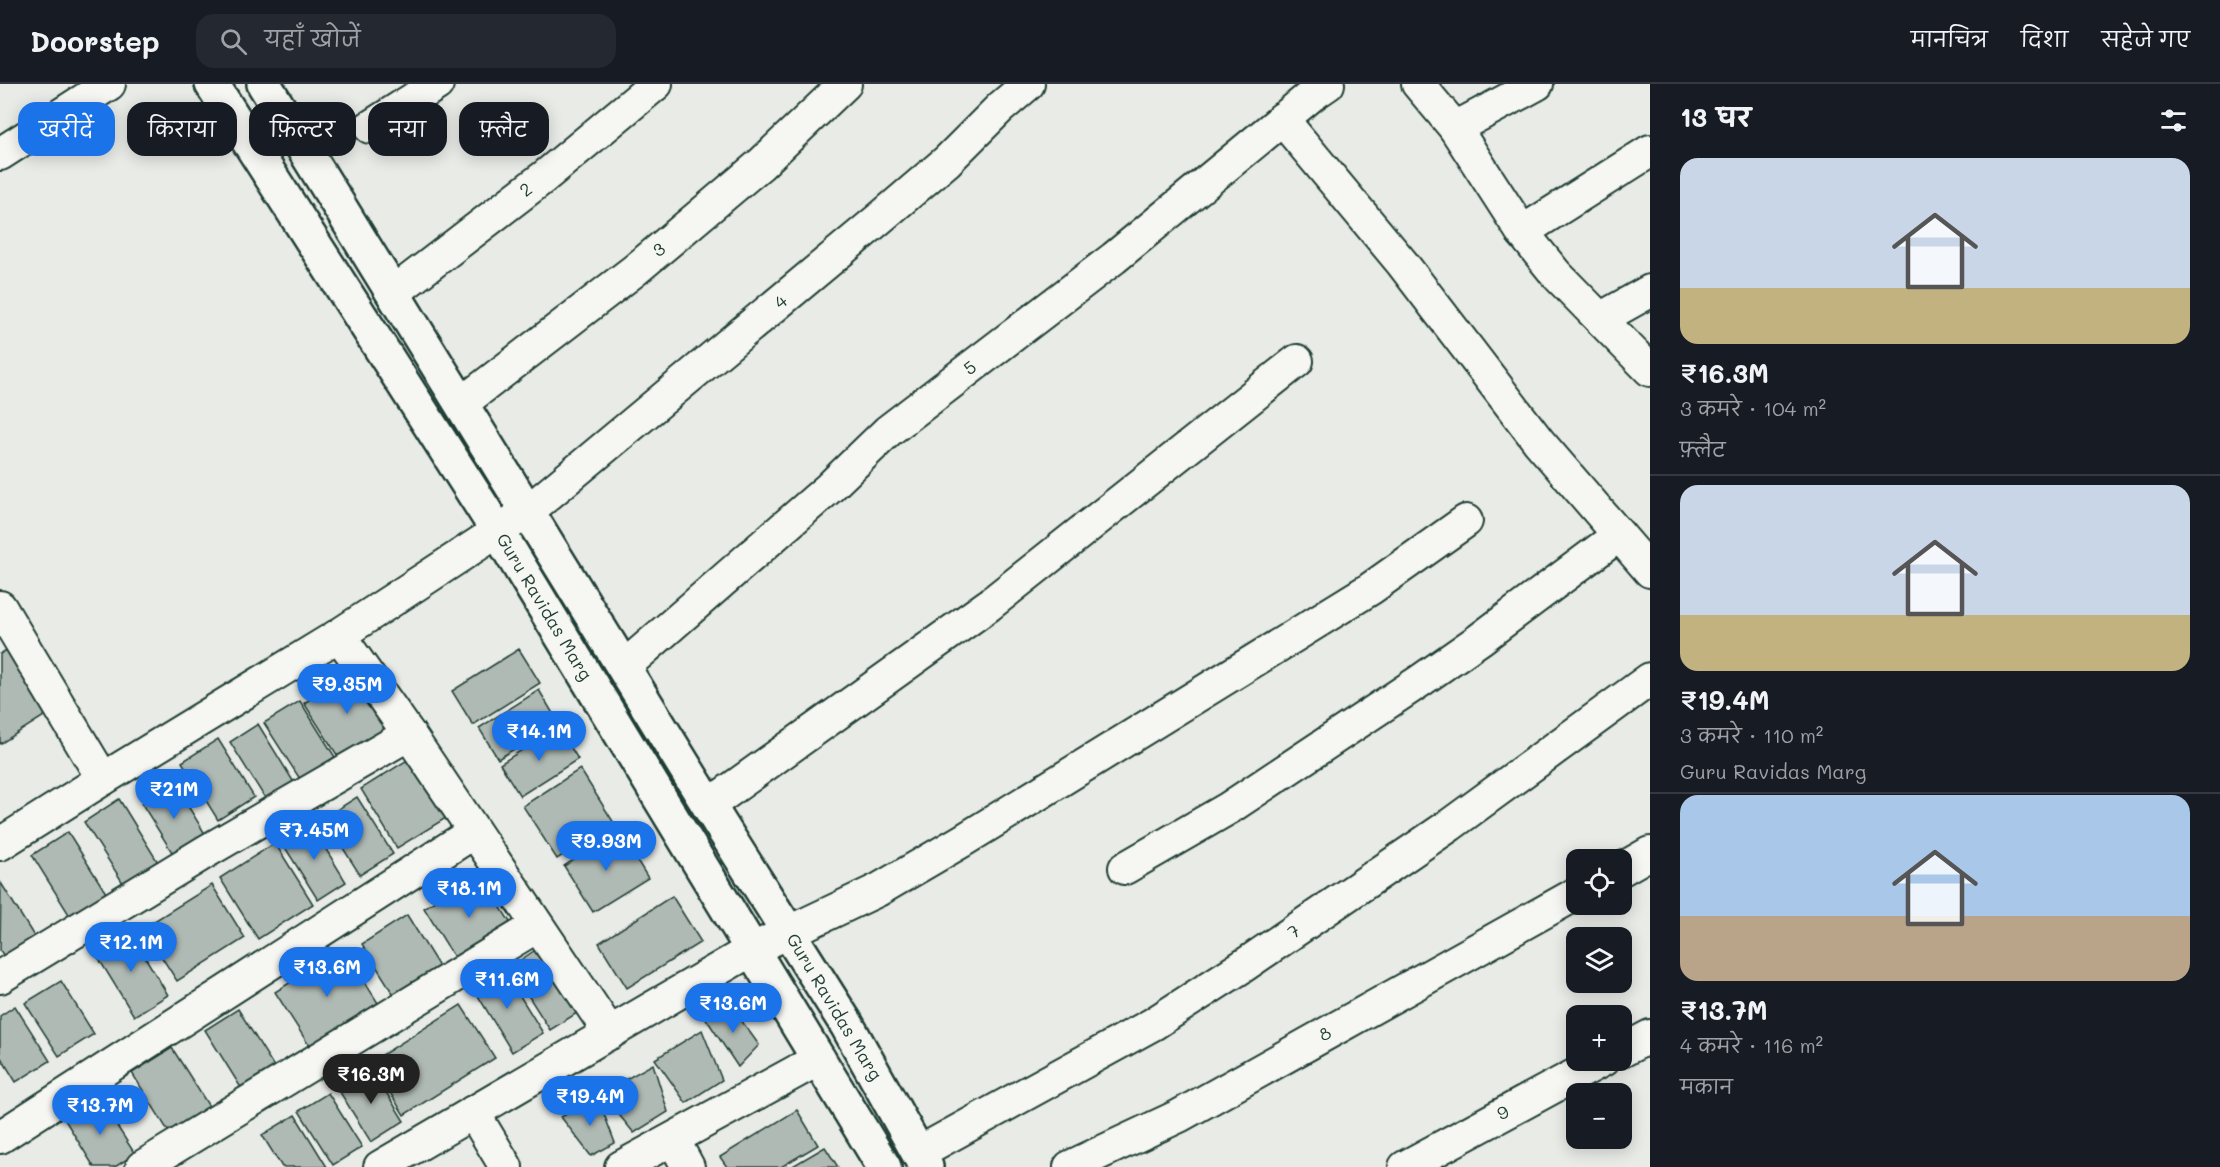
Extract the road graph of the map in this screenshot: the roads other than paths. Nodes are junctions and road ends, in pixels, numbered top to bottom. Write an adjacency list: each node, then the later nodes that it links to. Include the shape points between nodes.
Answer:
1 (109, 84): 15 (street)
2 (212, 84): 25 (main road, Guru Ravidas Marg)
3 (264, 84): 18 (main road, Guru Ravidas Marg)
4 (437, 84): 11 (street)
5 (656, 84): 18 (street, 2, via 544,177)
6 (845, 84): 22 (street, 3, via 761,164 635,270)
7 (1028, 84): 23 (street, 4, via 922,183)
8 (1328, 84): 12 (street, 5)
9 (1418, 84): 13 (street)
10 (1537, 84): 13 (street)
11 (409, 102)
12 (1282, 119): 26 (street, via 1402,263 1539,442); 30 (street, 5, via 1114,258 888,431 829,488)
13 (1455, 128): 16 (street)
14 (1650, 151): 16 (street)
15 (0, 154)
16 (1522, 232): 19 (street)
17 (1650, 291): 19 (street)
18 (393, 293): 22 (main road, Guru Ravidas Marg)
19 (1600, 319): 21 (street)
20 (1297, 361): 34 (street, via 989,605)
21 (1650, 370)
22 (462, 403): 23 (main road, Guru Ravidas Marg)
23 (527, 512): 25 (street, 4); 30 (main road, Guru Ravidas Marg)
24 (1466, 521): 42 (street, via 1370,589 1086,766 878,891)
25 (499, 533): 29 (street, 4); 43 (main road, Guru Ravidas Marg)
26 (1619, 535): 27 (street); 39 (street, via 1420,681 1229,808)
27 (1650, 571)
28 (0, 607): 33 (street)
29 (339, 635): 32 (street); 33 (street, 4)
30 (625, 666): 34 (main road, Guru Ravidas Marg)
31 (1650, 680): 53 (street, 7, via 1450,825 1243,966 1153,1024)
32 (409, 734): 35 (street); 44 (street)
33 (103, 779): 36 (street, 4)
34 (709, 805): 42 (main road, Guru Ravidas Marg)
35 (474, 832): 41 (street); 51 (street)
36 (0, 844)
37 (1650, 853): 38 (street)
38 (1632, 863)
39 (1125, 868)
40 (1566, 900): 60 (street, 8, via 1179,1116)
41 (537, 926): 45 (street); 54 (street)
42 (791, 933): 43 (street); 53 (main road, Guru Ravidas Marg)
43 (753, 950): 45 (street); 48 (main road, Guru Ravidas Marg)
44 (0, 977)
45 (610, 1033): 50 (street)
46 (1650, 1036): 47 (street)
47 (1632, 1046)
48 (819, 1059): 52 (street); 59 (main road, Guru Ravidas Marg)
49 (1582, 1071): 61 (street, 9)
50 (473, 1112): 55 (street); 56 (street)
51 (1, 1134)
52 (673, 1140): 57 (street); 58 (street)
53 (922, 1160)
54 (141, 1167)
55 (380, 1167)
56 (506, 1167)
57 (621, 1167)
58 (688, 1167)
59 (884, 1167)
60 (1070, 1167)
61 (1405, 1167)

